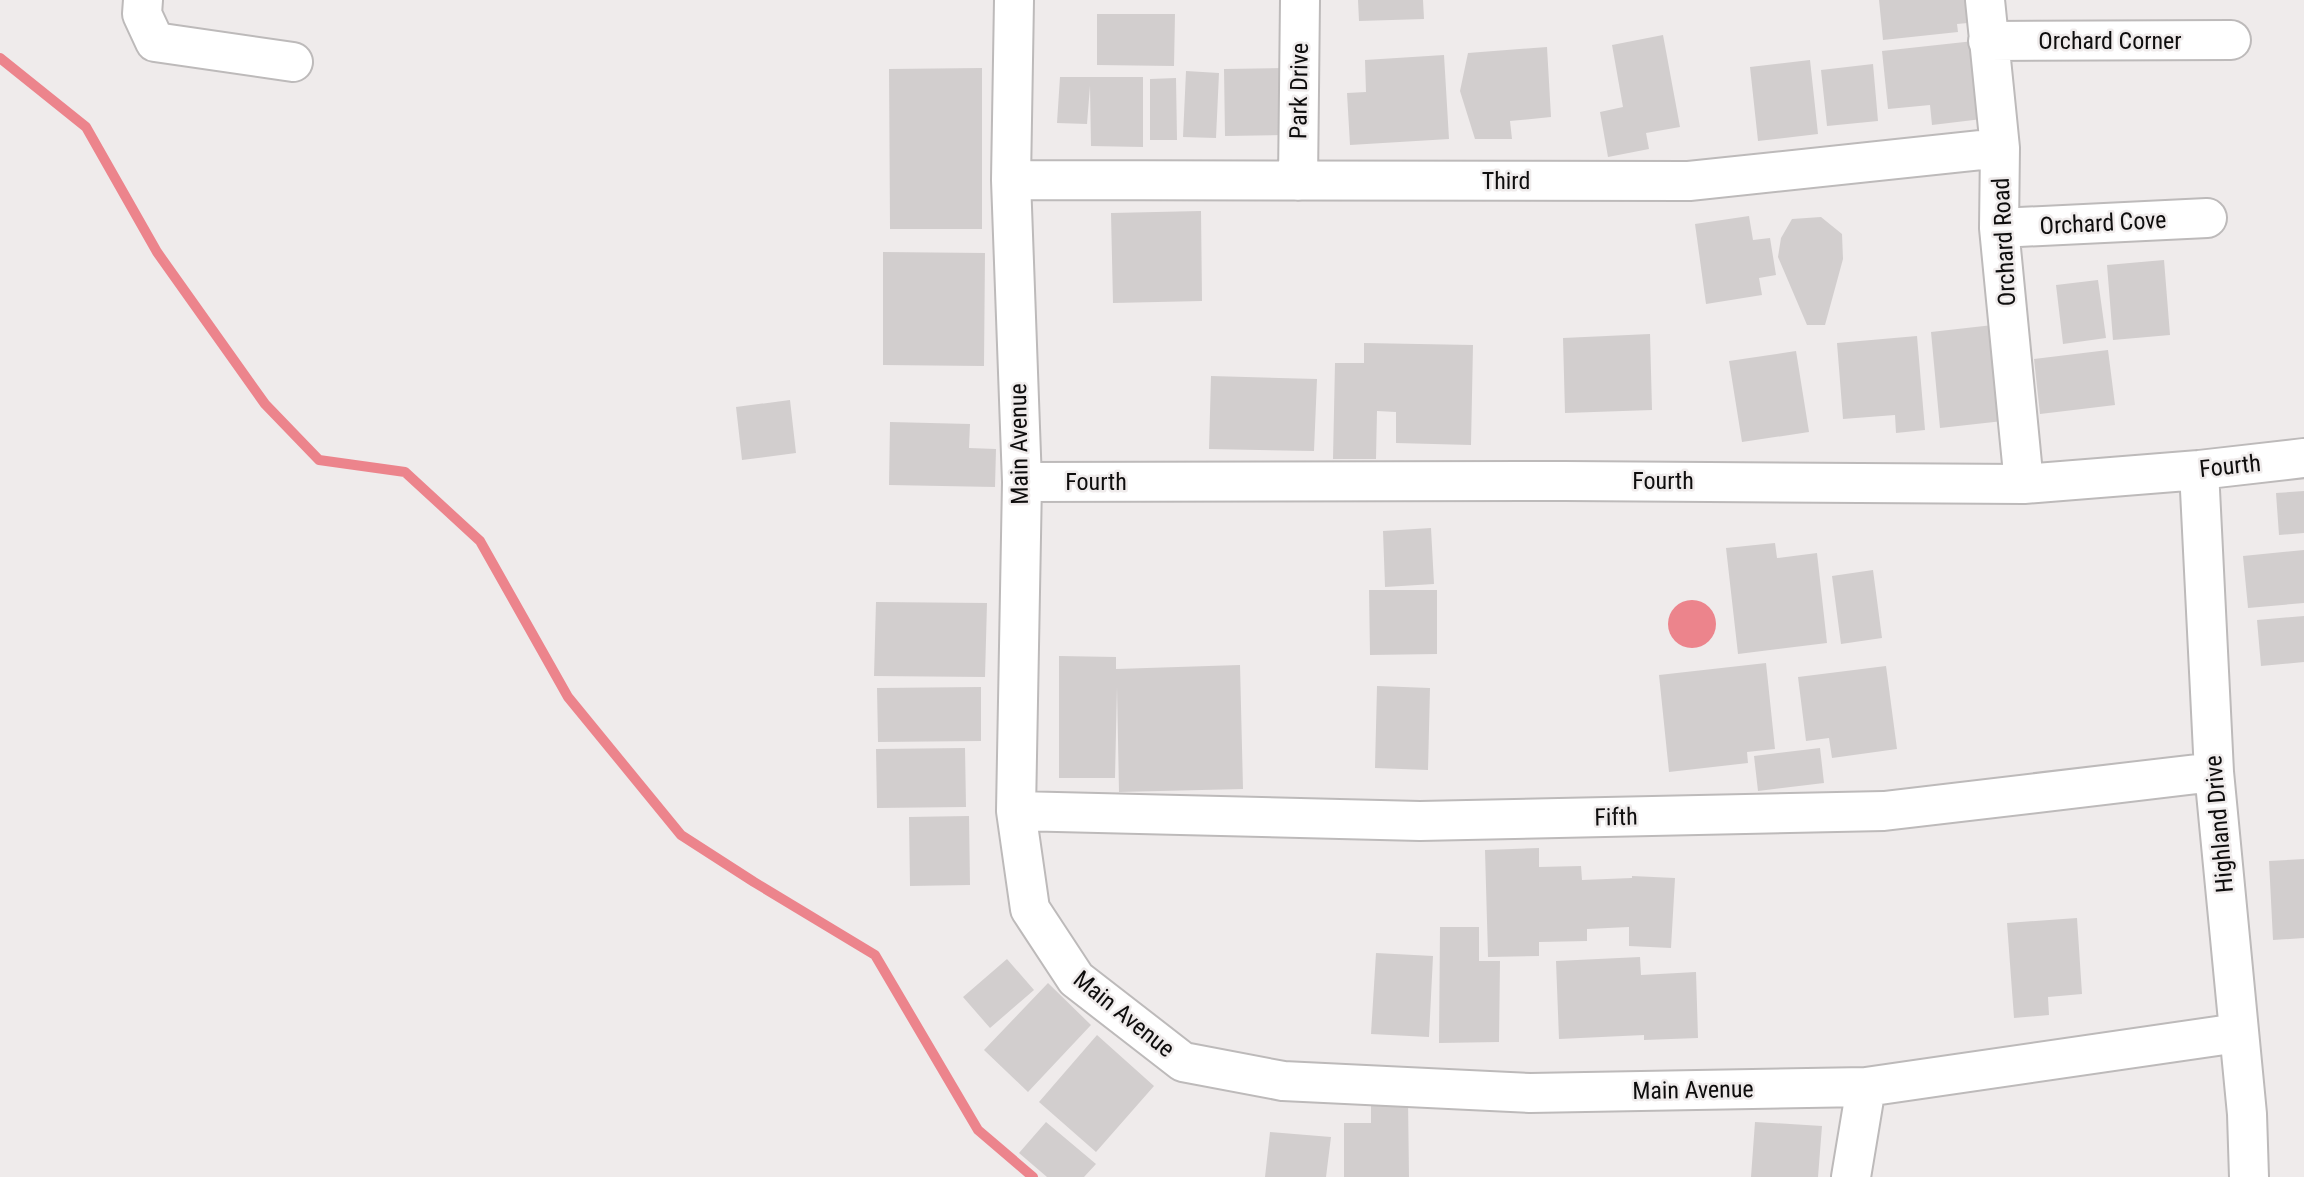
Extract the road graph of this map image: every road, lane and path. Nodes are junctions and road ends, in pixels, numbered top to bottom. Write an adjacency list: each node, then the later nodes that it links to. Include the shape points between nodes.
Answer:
1 (143, 0): 7 (street, via 142,14 155,42)
2 (1014, 0): 9 (street, Main Avenue)
3 (1300, 0): 10 (street, Park Drive)
4 (1985, 0): 6 (street, Orchard Road)
5 (2231, 40): 6 (street, Orchard Corner)
6 (1988, 41): 8 (street, Orchard Road)
7 (293, 62)
8 (2000, 148): 10 (street, Third, via 1689,181); 12 (street, Orchard Road)
9 (1011, 180): 10 (street, Third); 15 (street, Main Avenue)
10 (1298, 181)
11 (2207, 218): 12 (street, Orchard Cove)
12 (2000, 228): 16 (street, Orchard Road)
13 (2304, 458): 14 (street, Fourth)
14 (2199, 470): 16 (street, Fourth); 17 (street, Highland Drive)
15 (1022, 482): 16 (street, Fourth); 18 (street, Main Avenue)
16 (2024, 484)
17 (2214, 772): 18 (street, Fifth, via 1884,811 1420,821); 19 (street, Highland Drive)
18 (1016, 811): 20 (street, Main Avenue, via 1030,909 1076,979 1183,1062 1283,1081 1530,1093)
19 (2238, 1033): 20 (street, Main Avenue); 22 (street, Highland Drive)
20 (1866, 1087): 21 (street)
21 (1851, 1177)
22 (2249, 1177)

